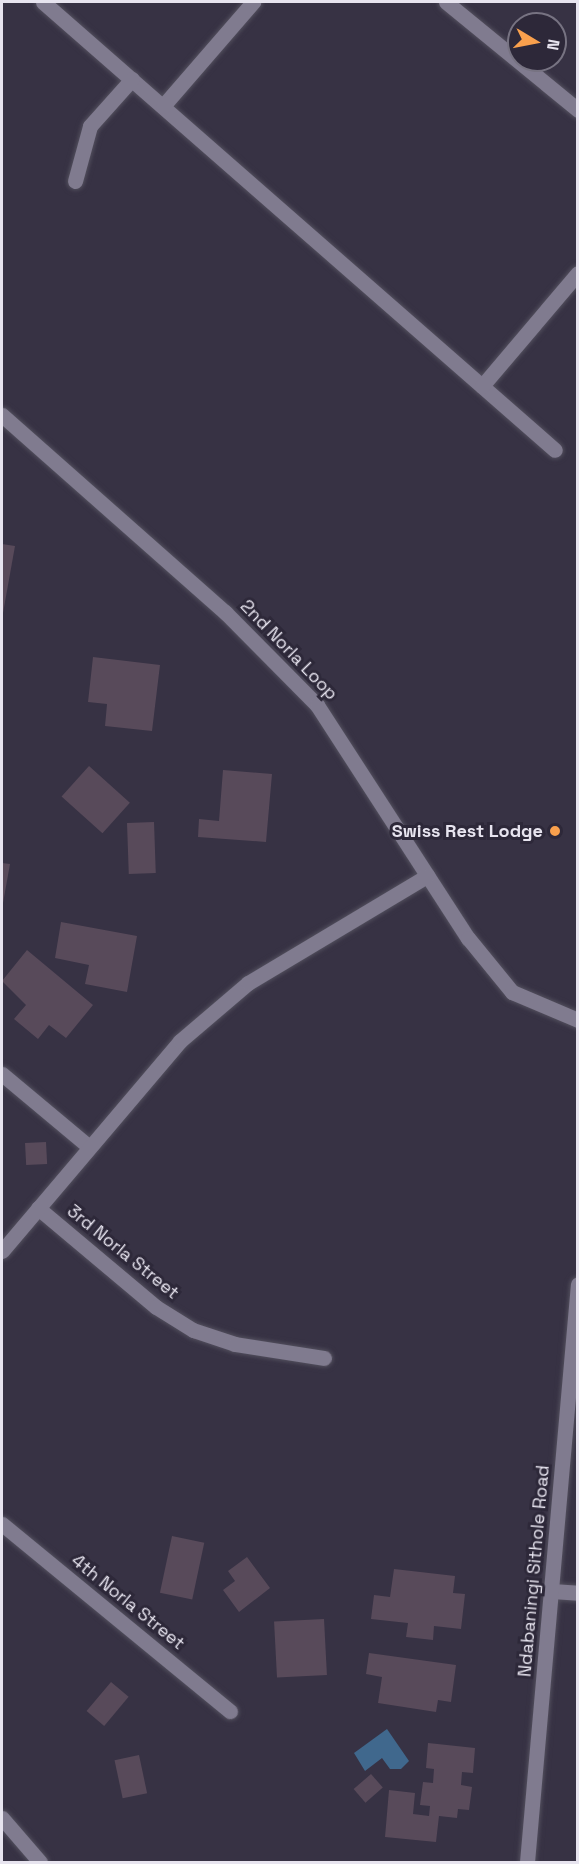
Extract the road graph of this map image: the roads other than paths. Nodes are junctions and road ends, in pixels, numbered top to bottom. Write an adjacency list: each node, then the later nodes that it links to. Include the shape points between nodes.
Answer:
1 (43, 2): 4 (street)
2 (253, 2): 5 (street)
3 (446, 2): 6 (street)
4 (132, 79): 5 (street); 7 (street, via 90,126)
5 (163, 106): 9 (street)
6 (578, 110)
7 (75, 181)
8 (578, 273): 9 (street)
9 (482, 386): 11 (street)
10 (2, 415): 12 (street, 2nd Norla Loop, via 225,612 317,705)
11 (555, 450)
12 (427, 876): 13 (street, 2nd Norla Loop, via 512,992); 15 (street, via 248,983 180,1041)
13 (578, 1020)
14 (2, 1074): 15 (street)
15 (87, 1145): 16 (street)
16 (38, 1208): 17 (street); 19 (street, 3rd Norla Street, via 156,1307 193,1330 235,1344)
17 (2, 1251)
18 (577, 1285): 21 (street, Ndabaningi Sithole Road)
19 (324, 1359)
20 (2, 1524): 23 (street, 4th Norla Street)
21 (552, 1591): 22 (street); 26 (street, Ndabaningi Sithole Road)
22 (578, 1593)
23 (230, 1711)
24 (2, 1818): 25 (street)
25 (40, 1863)
26 (527, 1863)

